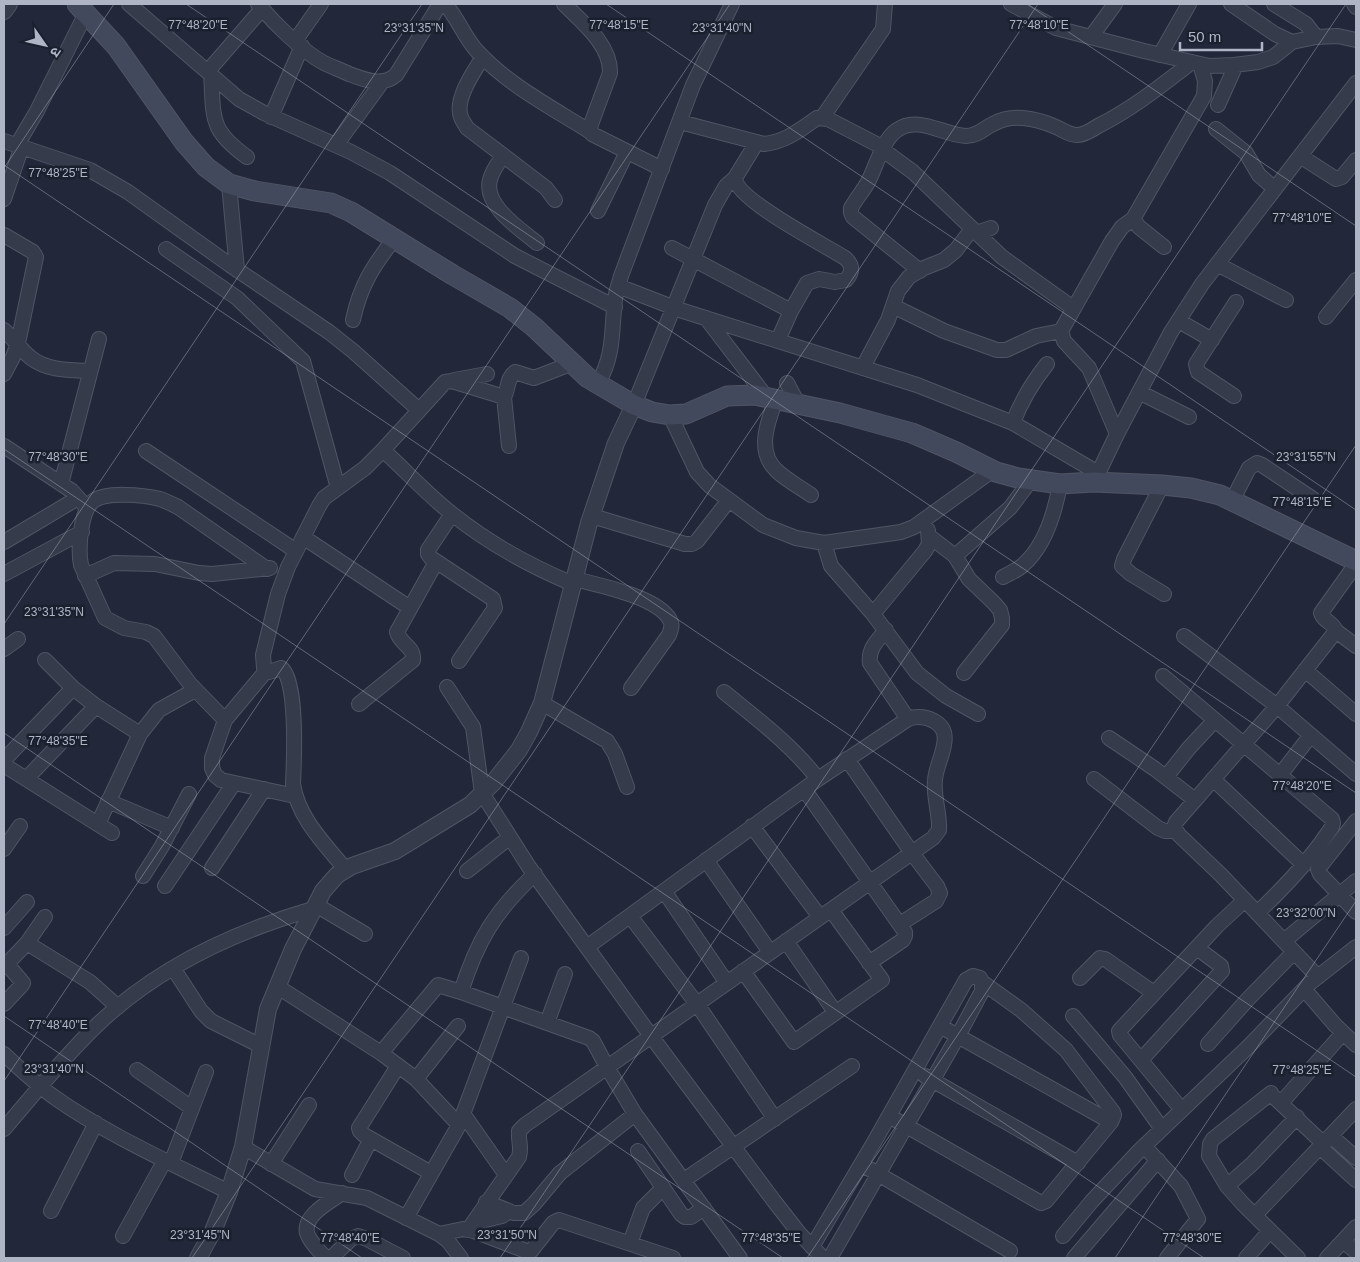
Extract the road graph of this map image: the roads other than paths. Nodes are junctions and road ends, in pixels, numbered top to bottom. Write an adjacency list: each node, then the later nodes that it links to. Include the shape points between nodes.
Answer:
1 (10, 4): 19 (street)
2 (129, 4): 29 (street)
3 (321, 4): 24 (street)
4 (440, 4): 30 (street, via 396,75)
5 (445, 4): 26 (street)
6 (564, 4): 37 (street, via 596,36 610,66)
7 (732, 4): 35 (street, via 699,72)
8 (885, 4): 34 (street, via 883,29)
9 (1011, 4): 20 (street, via 1056,28)
10 (1115, 4): 20 (street)
11 (1189, 4): 25 (street)
12 (1231, 4): 18 (street)
13 (1274, 4): 21 (street, via 1306,24)
14 (1354, 4): 16 (street)
15 (260, 6): 24 (street); 29 (street)
16 (1356, 7)
17 (81, 9): 39 (street, via 41,103); 49 (main road, via 116,46 184,142 206,166)
18 (1251, 10): 23 (street, via 1275,34)
19 (4, 11)
20 (1091, 37): 25 (street)
21 (1316, 37): 22 (street, via 1338,36); 23 (street)
22 (1356, 40)
23 (1292, 42): 28 (street, via 1273,57)
24 (298, 44): 30 (street, via 323,62 361,78); 33 (street)
25 (1160, 55): 27 (street)
26 (483, 57): 37 (street, via 526,92); 43 (street, via 460,100 460,115 466,128)
27 (1196, 63): 28 (street); 41 (street, via 1084,134 1068,134 1039,120 1022,118 1008,119 967,136 910,123 896,130); 54 (street, via 1205,81 1204,96)
28 (1236, 65): 32 (street)
29 (210, 72): 33 (street, via 239,99); 45 (street, via 216,126 230,146)
30 (382, 82): 40 (street)
31 (1356, 84): 44 (street)
32 (1218, 105)
33 (271, 117): 40 (street)
34 (822, 118): 38 (street, via 776,143); 41 (street)
35 (680, 122): 38 (street); 47 (street)
36 (1216, 129): 50 (street, via 1246,153 1259,175)
37 (590, 131): 42 (street)
38 (757, 142): 48 (street)
39 (14, 144): 51 (street); 65 (street, via 90,170 128,192)
40 (336, 145): 72 (street, via 390,173 515,256)
41 (884, 149): 56 (street, via 913,172); 66 (street, via 850,213)
42 (627, 152): 47 (street); 53 (street)
43 (503, 156): 52 (street, via 546,188); 59 (street, via 489,181 492,198 499,210)
44 (1300, 156): 46 (street, via 1336,179); 50 (street)
45 (247, 157)
46 (1355, 164)
47 (662, 169): 68 (street)
48 (735, 178): 63 (street, via 720,194); 75 (street, via 737,185 767,211 850,262 851,274 846,280 813,280 800,293)
49 (229, 184): 58 (main road, via 331,203); 65 (street)
50 (1275, 189): 64 (street)
51 (4, 199)
52 (555, 200)
53 (598, 211)
54 (1133, 219): 60 (street); 74 (street, via 1112,241)
55 (992, 228): 56 (street)
56 (974, 232): 66 (street, via 944,260); 74 (street, via 1015,268)
57 (4, 235): 85 (street, via 36,257)
58 (394, 239): 78 (street, via 366,278); 86 (main road, via 510,308)
59 (537, 243)
60 (1164, 247)
61 (672, 248): 63 (street)
62 (166, 249): 116 (street, via 237,298 303,361)
63 (693, 259): 73 (street); 75 (street)
64 (1217, 264): 69 (street); 79 (street)
65 (237, 270): 101 (street, via 329,332)
66 (920, 270): 71 (street, via 898,291)
67 (1356, 280): 76 (street)
68 (618, 286): 72 (street); 73 (street)
69 (1286, 300)
70 (1236, 302): 84 (street)
71 (893, 306): 81 (street, via 944,331 997,350 1006,350 1036,336); 88 (street)
72 (615, 307): 94 (street, via 610,355)
73 (674, 308): 77 (street); 100 (street)
74 (1073, 308): 81 (street)
75 (791, 311): 83 (street)
76 (1326, 317)
77 (706, 318): 83 (street); 98 (street)
78 (353, 320)
79 (1179, 320): 84 (street); 95 (street)
80 (4, 330): 85 (street)
81 (1061, 331): 105 (street, via 1064,341 1089,368)
82 (99, 339): 89 (street)
83 (778, 340): 88 (street)
84 (1212, 340): 96 (street, via 1196,368)
85 (18, 343): 89 (street, via 42,365); 90 (street)
86 (573, 363): 94 (main road); 97 (street, via 534,378 515,372 507,382)
87 (1047, 364): 104 (street, via 1029,388)
88 (863, 367): 104 (street)
89 (90, 371): 113 (street)
90 (4, 374)
91 (487, 374): 92 (street)
92 (452, 381): 97 (street); 101 (street, via 440,386)
93 (787, 383): 99 (street)
94 (598, 384): 100 (main road)
95 (1139, 392): 103 (street); 105 (street)
96 (1234, 396)
97 (504, 398): 107 (street)
98 (771, 399): 99 (main road); 102 (main road, via 754,395 727,396 686,414); 117 (street, via 766,452 775,469)
99 (798, 404): 110 (main road, via 869,420 912,434)
100 (634, 405): 102 (main road); 123 (street, via 616,443)
101 (419, 410): 108 (street)
102 (670, 415): 119 (street, via 698,472)
103 (1189, 417)
104 (1013, 422): 111 (street)
105 (1116, 434): 111 (street)
106 (4, 446): 113 (street)
107 (510, 446)
108 (384, 450): 116 (street); 122 (street)
109 (146, 452): 130 (street)
110 (992, 470): 112 (main road); 124 (street)
111 (1096, 477): 114 (main road); 115 (main road)
112 (1031, 480): 114 (main road); 131 (street, via 1010,508)
113 (61, 484): 121 (street)
114 (1060, 484): 138 (street, via 1051,519 1040,544 1022,567)
115 (1162, 485): 120 (main road, via 1205,491); 140 (street, via 1122,566)
116 (338, 488): 127 (street, via 324,498)
117 (811, 495)
118 (1313, 499): 120 (street, via 1257,463 1249,468)
119 (729, 500): 123 (street, via 692,544); 129 (street, via 763,525 796,538)
120 (1232, 500): 133 (main road)
121 (83, 503): 125 (street); 128 (street); 135 (street, via 124,495 161,499 178,507)
122 (452, 514): 132 (street, via 428,550); 139 (street, via 520,559)
123 (592, 516): 139 (street)
124 (926, 519): 126 (street); 129 (street, via 902,532)
125 (82, 532): 136 (street); 137 (street, via 80,556)
126 (929, 536): 131 (street); 142 (street, via 925,551)
127 (304, 537): 130 (street); 141 (street)
128 (4, 542)
129 (824, 543): 142 (street, via 831,566)
130 (296, 550): 134 (street)
131 (955, 556): 153 (street, via 969,579 1000,610 1002,618 1002,625)
132 (436, 562): 141 (street); 150 (street, via 495,603 493,613)
133 (1356, 562): 144 (street, via 1321,613)
134 (288, 567): 135 (street); 152 (street, via 263,655)
135 (267, 568): 137 (street, via 212,574 155,564 114,563)
136 (4, 574)
137 (85, 576): 158 (street, via 105,618 124,628 154,636)
138 (1003, 577)
139 (574, 582): 157 (street, via 640,598 671,620 670,634); 160 (street)
140 (1164, 594)
141 (410, 608): 161 (street, via 397,632 412,651 412,660)
142 (873, 614): 143 (street)
143 (886, 630): 164 (street, via 917,673 946,696); 166 (street, via 872,648 870,663)
144 (1336, 631): 147 (street); 151 (street)
145 (1184, 636): 163 (street)
146 (18, 639): 148 (street)
147 (1356, 646)
148 (4, 650)
149 (45, 660): 156 (street)
150 (458, 661)
151 (1305, 670): 163 (street); 165 (street)
152 (266, 671): 167 (street); 188 (street, via 281,668 286,672 294,710)
153 (964, 672)
154 (1163, 676): 168 (street)
155 (447, 687): 186 (street, via 473,727)
156 (74, 688): 162 (street); 173 (street)
157 (631, 688)
158 (195, 690): 167 (street); 169 (street, via 159,710)
159 (724, 692): 179 (street, via 787,744)
160 (542, 703): 183 (street, via 607,741); 186 (street, via 519,750)
161 (359, 704)
162 (96, 706): 169 (street); 178 (street)
163 (1277, 706): 170 (street); 172 (street)
164 (978, 714)
165 (1356, 714)
166 (908, 719): 174 (street); 200 (street, via 916,716 936,722 944,731 946,741 934,782 939,830)
167 (225, 720): 182 (street, via 212,758 212,768 221,780)
168 (1215, 720): 172 (street); 177 (street)
169 (140, 734): 190 (street)
170 (1311, 735): 175 (street); 176 (street)
171 (1109, 738): 177 (street)
172 (1244, 745): 176 (street); 181 (street)
173 (4, 759): 178 (street)
174 (847, 759): 179 (street); 200 (street)
175 (1356, 774)
176 (1280, 775): 202 (street, via 1332,819 1329,833)
177 (1166, 777): 189 (street)
178 (26, 779): 192 (street)
179 (818, 779): 184 (street)
180 (1094, 779): 196 (street, via 1158,828)
181 (1213, 779): 189 (street); 202 (street)
182 (234, 783): 185 (street); 210 (street)
183 (627, 787)
184 (804, 788): 194 (street); 209 (street)
185 (264, 790): 188 (street); 203 (street)
186 (482, 793): 198 (street); 204 (street, via 470,805 395,851)
187 (189, 794): 195 (street)
188 (295, 796): 204 (street, via 307,820)
189 (1195, 800): 196 (street, via 1176,822)
190 (108, 801): 192 (street); 195 (street)
191 (1356, 821): 212 (street, via 1335,853 1319,866 1318,871)
192 (98, 824): 197 (street)
193 (20, 826): 199 (street)
194 (752, 826): 201 (street); 218 (street)
195 (172, 828): 207 (street)
196 (1176, 831): 213 (street)
197 (112, 833)
198 (510, 837): 205 (street); 206 (street)
199 (4, 849)
200 (912, 853): 209 (street); 221 (street, via 937,886 940,897)
201 (706, 860): 211 (street); 230 (street)
202 (1304, 864): 217 (street)
203 (212, 868)
204 (346, 870): 215 (street, via 323,891)
205 (467, 871)
206 (534, 874): 227 (street); 244 (street, via 496,915 486,931 469,965)
207 (144, 876)
208 (1356, 881): 212 (street)
209 (870, 882): 218 (street); 221 (street)
210 (165, 886)
211 (664, 891): 219 (street); 241 (street)
212 (1339, 894): 216 (street); 224 (street)
213 (1244, 900): 217 (street); 229 (street)
214 (27, 902): 222 (street)
215 (315, 907): 223 (street); 235 (street, via 235,936); 242 (street)
216 (1356, 912)
217 (1257, 913): 224 (street)
218 (826, 914): 225 (street); 233 (street)
219 (630, 916): 227 (street); 247 (street)
220 (44, 917): 226 (street)
221 (900, 924): 233 (street, via 905,932 903,940)
222 (4, 928)
223 (365, 934)
224 (1284, 941): 231 (street)
225 (786, 942): 230 (street); 250 (street)
226 (27, 943): 234 (street); 248 (street, via 90,982)
227 (587, 947): 256 (street)
228 (1356, 947): 238 (street)
229 (1197, 948): 245 (street); 263 (street, via 1221,966 1222,971)
230 (770, 952): 236 (street)
231 (1294, 952): 238 (street); 258 (street)
232 (521, 958): 249 (street)
233 (870, 963): 250 (street, via 882,980)
234 (5, 965): 246 (street, via 23,983)
235 (174, 968): 248 (street); 260 (street, via 201,1012 211,1021)
236 (743, 972): 241 (street); 250 (street, via 794,1042)
237 (565, 974): 252 (street)
238 (1318, 977): 243 (street)
239 (1080, 978): 245 (street, via 1096,960 1105,959)
240 (982, 982): 254 (street, via 973,976 966,980); 257 (street, via 982,991); 283 (street, via 1021,1010 1066,1050 1113,1112)
241 (726, 983): 247 (street)
242 (278, 987): 260 (street, via 268,1009); 261 (street)
243 (1304, 989): 255 (street); 277 (street)
244 (461, 992): 249 (street); 261 (street, via 438,985)
245 (1154, 993): 263 (street, via 1119,1030)
246 (4, 1004)
247 (697, 1004): 256 (street); 281 (street)
248 (118, 1007): 272 (street, via 67,1055)
249 (502, 1007): 252 (street); 282 (street)
250 (835, 1012)
251 (1073, 1016): 287 (street, via 1130,1084)
252 (547, 1023): 266 (street, via 589,1038)
253 (458, 1026): 270 (street)
254 (940, 1026): 257 (street); 268 (street)
255 (1343, 1033): 259 (street); 273 (street)
256 (651, 1036): 266 (street); 290 (street)
257 (958, 1036): 271 (street); 283 (street)
258 (1208, 1044)
259 (1356, 1045)
260 (261, 1046): 292 (street)
261 (381, 1052): 264 (street)
262 (4, 1054): 272 (street)
263 (1141, 1060): 277 (street)
264 (398, 1066): 270 (street); 288 (street, via 358,1128)
265 (852, 1066): 281 (street)
266 (607, 1067): 278 (street); 302 (street, via 519,1131 522,1148)
267 (137, 1070): 275 (street)
268 (916, 1071): 271 (street); 279 (street)
269 (206, 1072): 275 (street)
270 (416, 1079): 282 (street)
271 (932, 1081): 285 (street); 297 (street)
272 (40, 1087): 284 (street); 286 (street)
273 (1272, 1095): 280 (street); 306 (street, via 1210,1144 1209,1156)
274 (308, 1105): 298 (street)
275 (192, 1108): 296 (street)
276 (1356, 1109): 289 (street)
277 (1182, 1110): 287 (street)
278 (635, 1114): 304 (street); 313 (street, via 560,1173 524,1213)
279 (889, 1116): 285 (street); 299 (street)
280 (1297, 1117): 289 (street); 306 (street)
281 (775, 1119): 290 (street)
282 (461, 1120): 300 (street); 302 (street)
283 (1111, 1122): 297 (street)
284 (96, 1123): 296 (street); 312 (street)
285 (906, 1126): 297 (street, via 1042,1203); 303 (street)
286 (4, 1129)
287 (1162, 1129): 291 (street)
288 (371, 1139): 300 (street); 301 (street)
289 (1325, 1142): 294 (street); 305 (street); 314 (street)
290 (734, 1146): 304 (street); 324 (street)
291 (1144, 1146): 295 (street); 320 (street)
292 (242, 1147): 298 (street); 308 (street)
293 (638, 1151): 307 (street)
294 (1356, 1158)
295 (1158, 1160): 336 (street); 337 (street, via 1181,1186 1198,1219)
296 (168, 1162): 308 (street); 319 (street)
297 (1078, 1163)
298 (272, 1164): 309 (street, via 315,1189)
299 (861, 1164): 303 (street); 324 (street)
300 (431, 1173): 315 (street)
301 (352, 1175)
302 (506, 1175): 310 (street)
303 (878, 1175): 325 (street); 335 (street)
304 (684, 1180): 311 (street)
305 (1356, 1180)
306 (1227, 1186): 314 (street)
307 (663, 1188): 311 (street, via 685,1217 691,1217); 323 (street, via 643,1208)
308 (229, 1192): 327 (street)
309 (342, 1194): 315 (street, via 367,1198); 328 (street, via 308,1222 307,1232 311,1241)
310 (486, 1202): 313 (street); 317 (street)
311 (704, 1208): 333 (street)
312 (51, 1211)
313 (509, 1211): 317 (street)
314 (1255, 1215): 318 (street)
315 (406, 1218): 321 (street)
316 (1356, 1227): 322 (street)
317 (468, 1228): 321 (street); 323 (street, via 526,1251 532,1250 559,1220)
318 (1270, 1231): 338 (street); 339 (street)
319 (124, 1236)
320 (1063, 1236)
321 (444, 1238): 331 (street)
322 (1343, 1241): 326 (street); 340 (street)
323 (630, 1243): 332 (street)
324 (812, 1247): 334 (street)
325 (1010, 1251)
326 (1356, 1252)
327 (198, 1258)
328 (326, 1258)
329 (331, 1258): 330 (street, via 358,1236)
330 (403, 1258)
331 (461, 1258)
332 (672, 1258)
333 (740, 1258)
334 (823, 1258)
335 (830, 1258)
336 (1074, 1258)
337 (1167, 1258)
338 (1246, 1258)
339 (1298, 1258)
340 (1327, 1258)

